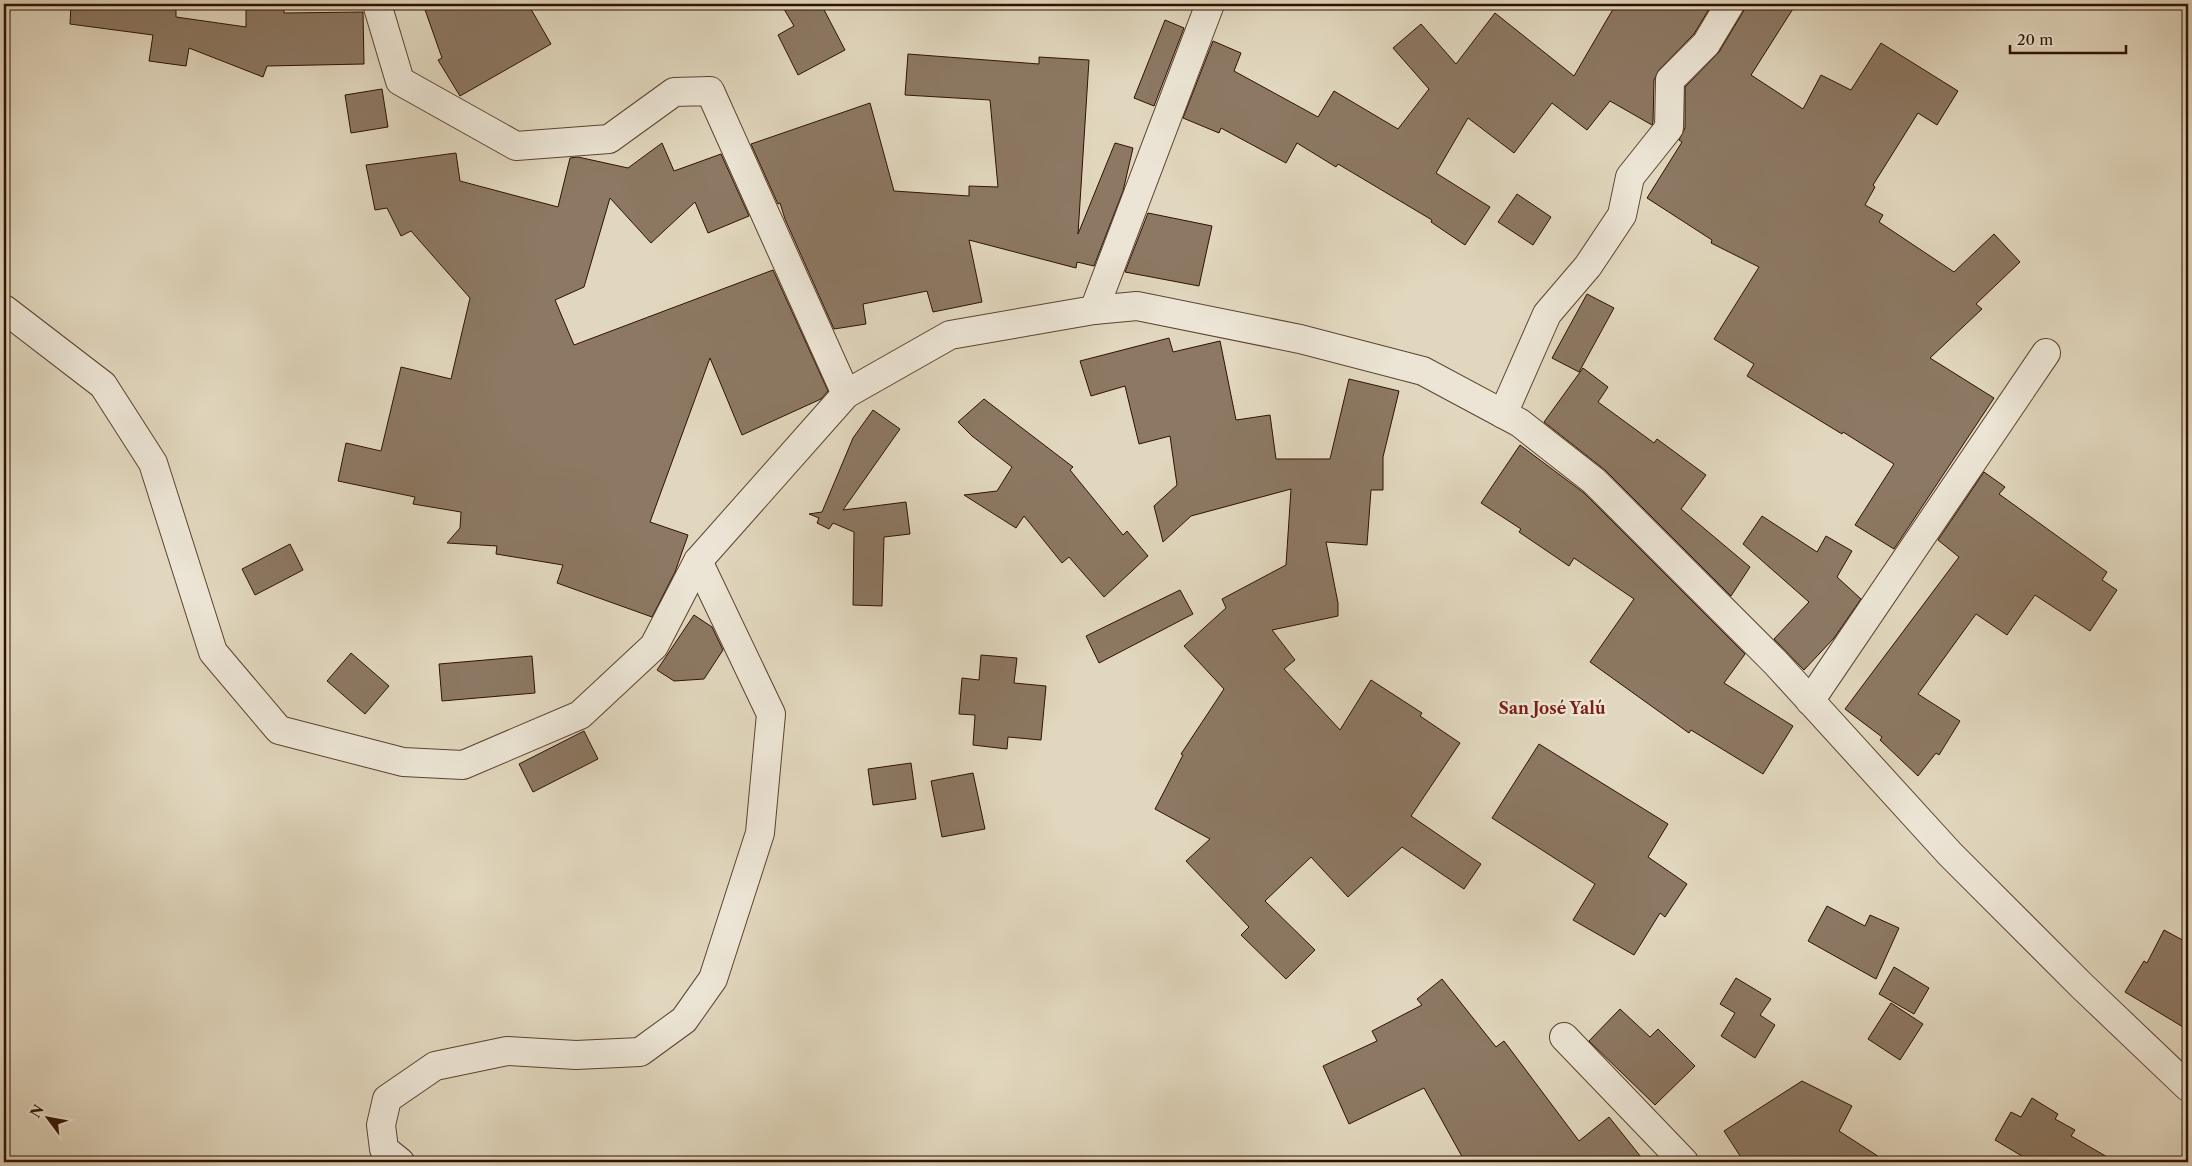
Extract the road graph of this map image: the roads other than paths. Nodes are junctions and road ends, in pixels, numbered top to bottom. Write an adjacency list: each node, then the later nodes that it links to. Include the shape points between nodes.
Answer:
1 (377, 4): 7 (street, via 400,81 516,146 609,139 674,92 710,91)
2 (1210, 4): 5 (street)
3 (1730, 4): 8 (street, via 1706,44 1670,80 1668,128 1630,176 1622,215 1588,266 1547,314)
4 (4, 308): 9 (street, via 103,385 153,463 212,652 279,730 403,762 463,764 580,715 654,646)
5 (1094, 310): 7 (street, via 950,335); 8 (street, via 1137,306 1300,339 1423,371)
6 (2046, 353): 10 (street)
7 (846, 394): 9 (street)
8 (1503, 414): 10 (street, via 1594,481)
9 (698, 561): 13 (street, via 771,714 760,833 713,979 684,1020 640,1052 576,1055 507,1051 435,1066 387,1099 380,1125 384,1149)
10 (1810, 701): 12 (street, via 1950,854)
11 (1564, 1037): 14 (street)
12 (2188, 1087)
13 (400, 1162)
14 (1684, 1162)

